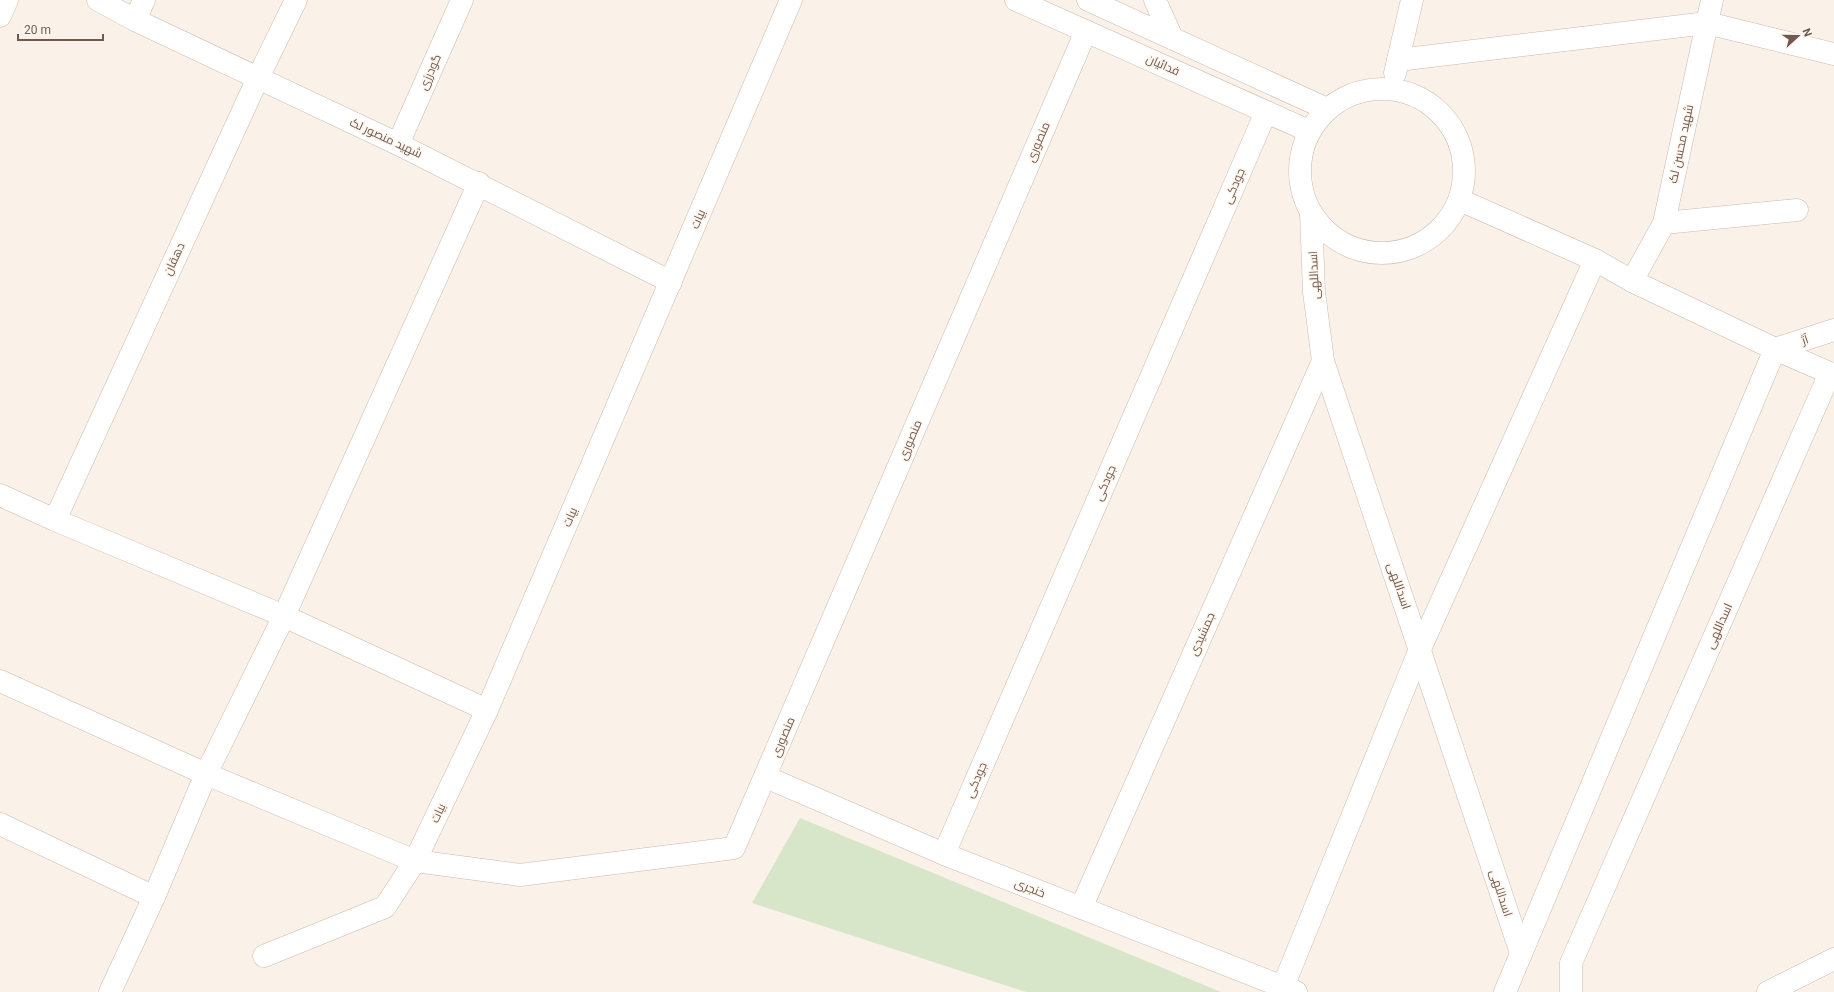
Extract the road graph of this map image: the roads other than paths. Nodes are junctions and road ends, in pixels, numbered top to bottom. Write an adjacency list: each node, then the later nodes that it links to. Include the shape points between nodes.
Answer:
1 (7, 0): 12 (street)
2 (98, 0): 13 (street, شهید منصور لک)
3 (144, 0): 13 (street)
4 (296, 0): 19 (street, دهقان)
5 (462, 0): 24 (street, گودرزی)
6 (791, 0): 32 (street, بیات)
7 (1016, 0): 15 (street, فدائیان)
8 (1088, 0): 16 (street)
9 (1155, 0): 16 (street)
10 (1412, 0): 18 (street)
11 (1712, 0): 14 (street, شهید محسن لک)
12 (0, 16)
13 (135, 20): 19 (street, شهید منصور لک)
14 (1707, 23): 17 (street); 18 (street); 29 (street, شهید محسن لک)
15 (1086, 31): 22 (street, فدائیان); 44 (street, منصوری)
16 (1172, 38): 21 (street)
17 (1834, 54)
18 (1398, 60): 20 (street)
19 (258, 78): 24 (street, شهید منصور لک); 38 (street, دهقان)
20 (1392, 88): 21 (street, via 1369,88 1346,96); 26 (street, via 1416,95 1437,108 1453,128 1463,151 1465,175)
21 (1327, 109): 23 (street)
22 (1266, 112): 23 (street, فدائیان); 46 (street, جودکی)
23 (1309, 131): 28 (street, via 1300,158 1301,186)
24 (398, 144): 25 (street, شهید منصور لک)
25 (478, 183): 32 (street, شهید منصور لک); 39 (street)
26 (1460, 200): 28 (street, via 1447,223 1427,241 1403,251 1376,253 1350,247 1328,233); 30 (street)
27 (1797, 210): 29 (street)
28 (1311, 212): 35 (street, اسداللهی, via 1314,292)
29 (1664, 223): 31 (street, شهید محسن لک)
30 (1595, 260): 31 (street); 40 (street)
31 (1632, 281): 34 (street)
32 (671, 282): 42 (street, بیات)
33 (1834, 330): 34 (street, آژ)
34 (1775, 350): 36 (street); 50 (street)
35 (1323, 360): 40 (street, اسداللهی); 49 (street, جمشیدی)
36 (1832, 374): 56 (street, اسداللهی, via 1571,963)
37 (0, 495): 38 (street)
38 (55, 520): 39 (street)
39 (284, 616): 42 (street); 43 (street)
40 (1420, 649): 50 (street, اسداللهی); 53 (street)
41 (0, 681): 43 (street)
42 (487, 710): 47 (street, بیات)
43 (206, 774): 47 (street); 48 (street)
44 (766, 777): 46 (street, خنجری); 47 (street, منصوری, via 734,848 520,875)
45 (0, 824): 48 (street)
46 (944, 854): 49 (street, خنجری)
47 (415, 861): 51 (street, بیات, via 385,907)
48 (154, 897): 54 (street)
49 (1081, 908): 53 (street, خنجری)
50 (1521, 953): 55 (street)
51 (264, 956)
52 (1834, 959): 57 (street)
53 (1290, 989)
54 (110, 992)
55 (1505, 992)
56 (1571, 992)
57 (1768, 992)

